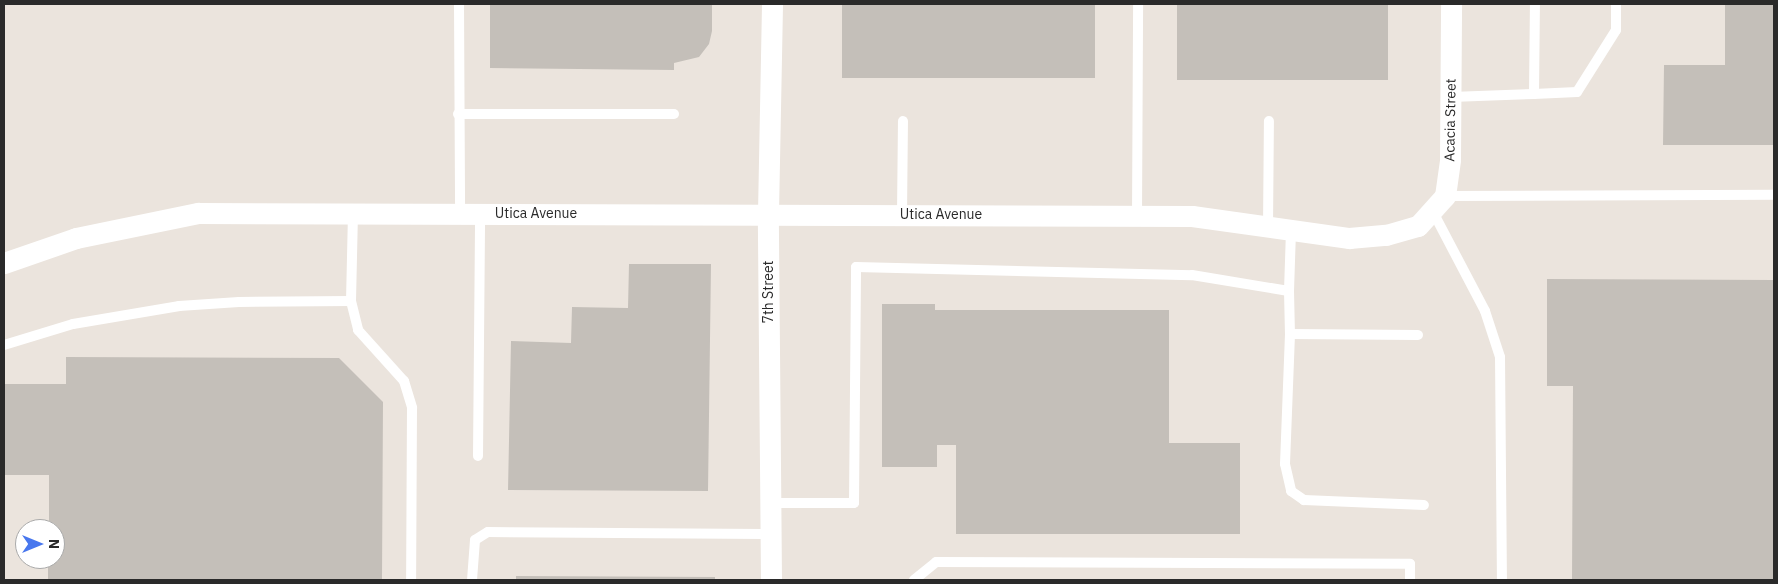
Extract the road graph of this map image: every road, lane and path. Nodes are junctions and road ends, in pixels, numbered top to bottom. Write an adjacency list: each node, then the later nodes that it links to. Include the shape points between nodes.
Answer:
1 (459, 4): 9 (lane)
2 (772, 4): 17 (street, 7th Street)
3 (1138, 4): 19 (lane)
4 (1451, 4): 8 (street, Acacia Street)
5 (1535, 4): 7 (lane)
6 (1616, 4): 7 (lane, via 1616,30 1577,92)
7 (1534, 94): 8 (lane)
8 (1451, 97): 14 (street, Acacia Street, via 1450,160)
9 (458, 114): 10 (lane); 16 (lane)
10 (674, 114)
11 (903, 121): 18 (lane)
12 (1269, 121): 20 (lane)
13 (1774, 195): 14 (lane)
14 (1439, 203): 21 (street, Utica Avenue, via 1418,226 1386,234 1349,238); 37 (lane, via 1481,302 1500,357)
15 (353, 213): 16 (street, Utica Avenue); 22 (street, Utica Avenue, via 198,213 76,238); 24 (lane)
16 (470, 213): 17 (street, Utica Avenue); 28 (lane)
17 (768, 213): 18 (street, Utica Avenue); 29 (street, 7th Street)
18 (902, 214): 19 (street, Utica Avenue)
19 (1137, 216): 20 (street, Utica Avenue, via 1192,216)
20 (1268, 227): 21 (street, Utica Avenue)
21 (1291, 230): 23 (lane)
22 (4, 263)
23 (1289, 291): 25 (lane); 29 (lane, via 1192,275 856,267 854,504)
24 (351, 301): 27 (lane, via 179,306 73,324); 32 (lane, via 358,330 404,381 412,408)
25 (1290, 334): 26 (lane); 30 (lane, via 1285,464 1291,492 1304,500)
26 (1418, 335)
27 (4, 344)
28 (478, 456)
29 (770, 503): 31 (street, 7th Street)
30 (1424, 504)
31 (770, 534): 33 (lane, via 488,532 475,540); 34 (street, 7th Street)
32 (411, 580)
33 (472, 580)
34 (771, 580)
35 (914, 580): 36 (lane, via 936,562 1410,564)
36 (1410, 580)
37 (1502, 580)

